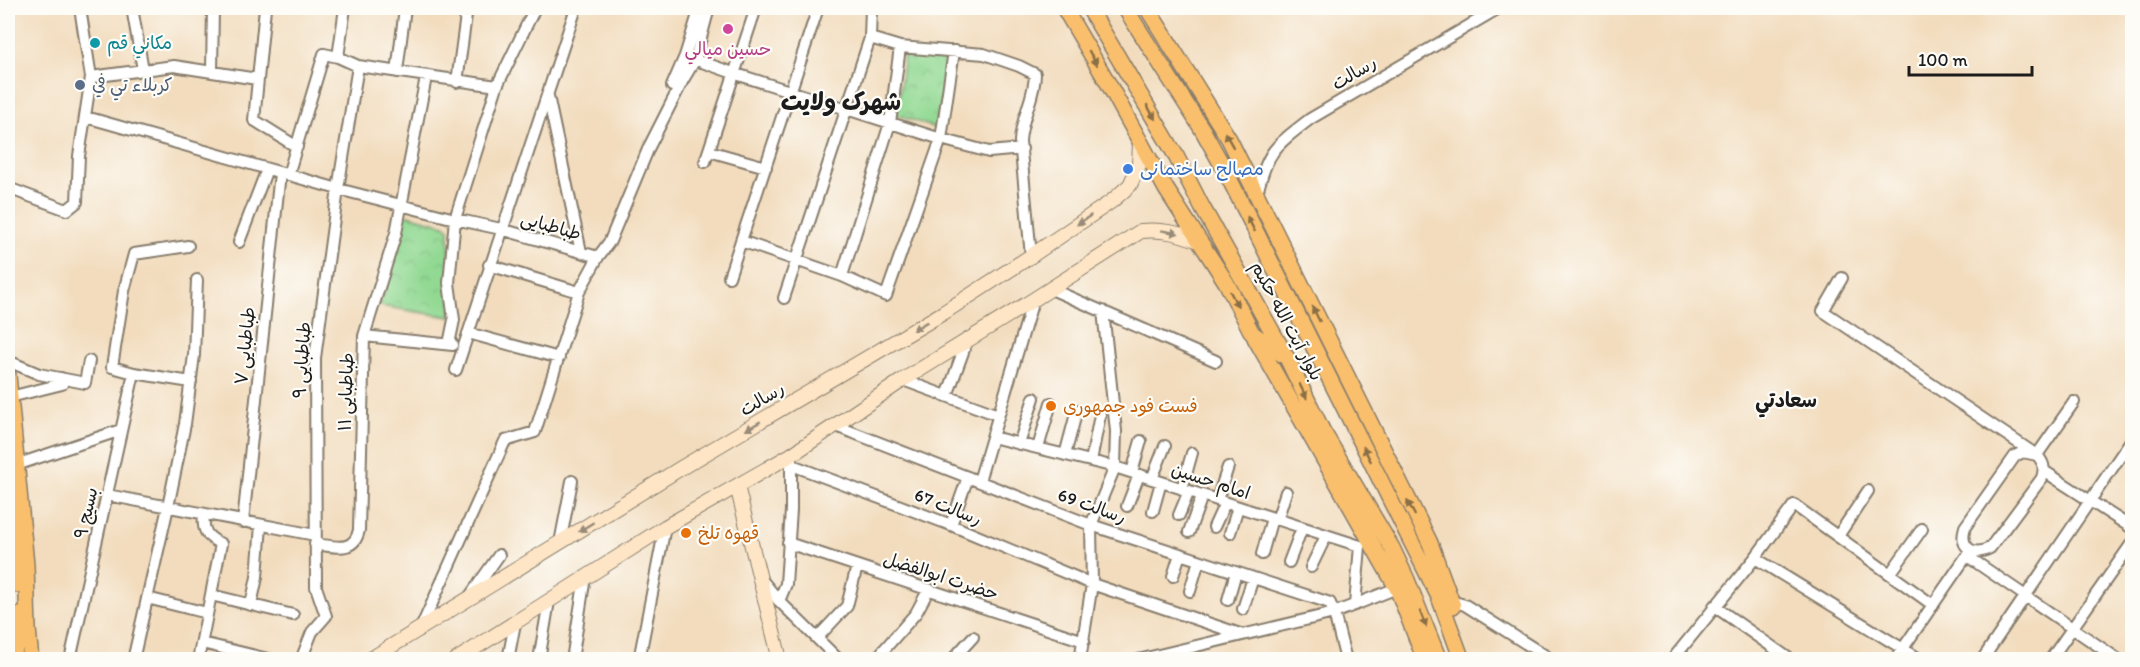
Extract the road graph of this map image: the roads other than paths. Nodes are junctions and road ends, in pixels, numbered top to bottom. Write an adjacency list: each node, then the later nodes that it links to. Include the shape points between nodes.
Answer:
1 (80, 8): 30 (street)
2 (132, 8): 26 (street)
3 (213, 8): 27 (street)
4 (265, 8): 32 (street)
5 (345, 8): 23 (street)
6 (405, 8): 28 (street)
7 (467, 8): 33 (street)
8 (535, 8): 34 (street)
9 (576, 8): 36 (street)
10 (699, 8): 24 (street)
11 (709, 8): 24 (street)
12 (756, 8): 29 (street)
13 (818, 8): 35 (street)
14 (871, 8): 20 (street)
15 (1064, 8): 41 (main road, one-way to 41)
16 (1089, 8): 80 (main road, بلوار آیت الله حکیم, one-way to 80)
17 (1125, 8): 72 (main road, بلوار آیت الله حکیم, one-way to 17, via 1226,172)
18 (1147, 8): 51 (main road, one-way to 18, via 1229,140)
19 (1499, 8): 51 (street, رسالت, via 1289,135 1268,156)
20 (870, 38): 21 (street); 37 (street)
21 (900, 47): 22 (street); 39 (street)
22 (954, 51): 40 (street); 43 (street, via 992,56 1035,74 1021,130)
23 (338, 57): 25 (street); 42 (street, طباطبایی ۷, via 324,54)
24 (690, 58): 29 (street); 59 (street, via 608,230)
25 (358, 66): 28 (street); 50 (street, طباطبایی ۹)
26 (143, 70): 27 (street, via 174,66); 30 (street)
27 (212, 72): 32 (street)
28 (397, 72): 31 (street)
29 (736, 74): 35 (street); 44 (street)
30 (91, 77): 38 (street)
31 (426, 77): 33 (street); 52 (street, طباطبایی ۱۱)
32 (257, 79): 42 (street, via 254,120)
33 (457, 82): 34 (street)
34 (497, 86): 53 (street)
35 (791, 92): 37 (street); 46 (street)
36 (547, 94): 54 (street); 59 (street)
37 (846, 109): 39 (street); 61 (street)
38 (86, 117): 47 (street, طباطبایی); 49 (street, via 74,207 67,210)
39 (890, 123): 40 (street); 63 (street)
40 (941, 139): 43 (street, via 989,152); 63 (street, via 886,296)
41 (1140, 142): 56 (main road); 60 (main road, رسالت, one-way to 60, via 1139,165 1131,185)
42 (297, 147): 48 (street, طباطبایی ۷)
43 (1022, 149): 60 (street)
44 (709, 151): 45 (street); 46 (street)
45 (705, 162)
46 (766, 167): 55 (street)
47 (267, 169): 48 (street, طباطبایی); 57 (street)
48 (284, 174): 50 (street, طباطبایی); 137 (street, طباطبایی ۷)
49 (8, 188)
50 (338, 189): 52 (street, طباطبایی); 150 (street, طباطبایی ۹, via 315,358)
51 (1257, 195): 93 (main road, one-way to 51)
52 (401, 206): 53 (street, طباطبایی); 75 (street, طباطبایی ۱۱)
53 (455, 219): 54 (street, طباطبایی); 77 (street, via 449,283 454,320)
54 (501, 228): 59 (street, طباطبایی); 62 (street)
55 (741, 241): 61 (street); 64 (street)
56 (1199, 241): 67 (main road, one-way to 56, via 1141,231 1176,232); 74 (main road, one-way to 74)
57 (239, 242)
58 (189, 246): 85 (street, via 134,254 112,367)
59 (590, 255): 68 (street, طباطبایی)
60 (1030, 256): 151 (main road, رسالت, one-way to 151, via 943,313)
61 (796, 261): 63 (street); 69 (street)
62 (489, 265): 68 (street); 73 (street)
63 (842, 276)
64 (729, 277)
65 (1842, 279): 108 (street, via 1824,311)
66 (197, 280): 89 (street)
67 (1051, 288): 70 (main road); 71 (street)
68 (579, 292): 79 (street, طباطبایی)
69 (784, 298)
70 (1033, 300): 76 (main road); 98 (street)
71 (1103, 311): 83 (street); 113 (street, via 1116,432)
72 (1304, 330): 93 (main road, via 1320,340 1349,391); 176 (main road, بلوار آیت الله حکیم, one-way to 72)
73 (468, 333): 78 (street); 79 (street)
74 (1252, 333): 80 (main road); 170 (main road)
75 (364, 336): 77 (street); 150 (street, طباطبایی ۱۱, via 357,539 346,547)
76 (967, 341): 88 (main road); 90 (street)
77 (449, 344): 78 (street)
78 (463, 348): 84 (street)
79 (560, 358): 191 (street, طباطبایی, via 535,432 505,441)
80 (1287, 358): 223 (main road, بلوار آیت الله حکیم, one-way to 223, via 1322,430 1392,548)
81 (8, 361): 87 (street)
82 (90, 361): 87 (street, via 85,383)
83 (1216, 361)
84 (456, 370)
85 (134, 373): 89 (street); 100 (street, بسیج ۹)
86 (8, 375): 91 (main road)
87 (61, 378): 91 (street, via 62,384)
88 (903, 380): 90 (street); 99 (main road)
89 (190, 382): 131 (street)
90 (947, 396): 98 (street)
91 (10, 397): 112 (main road)
92 (1034, 398): 104 (street)
93 (1358, 399): 176 (main road, one-way to 93, via 1430,543)
94 (2074, 402): 108 (street)
95 (1051, 403): 106 (street)
96 (1077, 410): 109 (street)
97 (1100, 415): 111 (street)
98 (998, 416): 101 (street)
99 (836, 426): 110 (main road); 117 (street, رسالت 69)
100 (121, 430): 112 (street); 126 (street, بسیج ۹)
101 (992, 437): 104 (street, امام حسین); 120 (street)
102 (2133, 439): 129 (street)
103 (1142, 441): 116 (street)
104 (1019, 444): 106 (street, امام حسین)
105 (1165, 446): 118 (street)
106 (1038, 448): 109 (street, امام حسین)
107 (1192, 453): 122 (street)
108 (2035, 454): 115 (street, via 2043,462); 154 (street, via 2023,452 2015,456 1965,528 1962,536)
109 (1065, 455): 111 (street, امام حسین)
110 (791, 460): 121 (main road); 139 (street, رسالت 67); 152 (street)
111 (1091, 461): 113 (street, امام حسین)
112 (16, 465): 192 (main road, via 26,565)
113 (1115, 467): 116 (street, امام حسین); 140 (street)
114 (1228, 467): 128 (street)
115 (2044, 471): 129 (street); 154 (street, via 1990,548)
116 (1135, 473): 118 (street, امام حسین); 130 (street)
117 (968, 477): 120 (street, رسالت 69); 139 (street)
118 (1156, 480): 122 (street, امام حسین); 133 (street)
119 (572, 481): 151 (street)
120 (979, 481): 140 (street, رسالت 69)
121 (737, 486): 142 (main road); 167 (main road)
122 (1185, 490): 127 (street, امام حسین); 135 (street)
123 (1868, 491): 149 (street)
124 (1286, 492): 136 (street)
125 (8, 494): 192 (main road)
126 (107, 495): 131 (street); 204 (street, بسیج ۹)
127 (1202, 495): 128 (street, امام حسین); 146 (street)
128 (1221, 502): 132 (street, امام حسین); 141 (street)
129 (2091, 502): 144 (street); 174 (street)
130 (1127, 506)
131 (168, 507): 134 (street); 175 (street)
132 (1238, 507): 136 (street, امام حسین); 147 (street)
133 (1153, 511)
134 (204, 515): 137 (street); 173 (street, via 208,536 221,544)
135 (1179, 515)
136 (1275, 519): 143 (street, امام حسین); 156 (street)
137 (243, 522): 138 (street)
138 (261, 525): 150 (street); 181 (street)
139 (951, 525): 169 (street, رسالت 67)
140 (1091, 525): 155 (street, رسالت 69); 169 (street)
141 (1214, 527)
142 (665, 528): 166 (main road); 214 (street)
143 (1302, 528): 148 (street, امام حسین); 160 (street)
144 (2133, 528)
145 (1922, 529): 164 (street)
146 (1189, 532)
147 (1230, 533)
148 (1326, 536): 162 (street); 182 (street, امام حسین, via 1360,546)
149 (1838, 536): 158 (street, via 1794,505); 164 (street)
150 (315, 540): 208 (street, طباطبایی ۹, via 316,587 326,616 312,632)
151 (560, 543): 178 (main road, رسالت)
152 (788, 543): 161 (street, حضرت ابوالفضل); 180 (street, via 786,584)
153 (2133, 543): 190 (street)
154 (1969, 553): 174 (street); 183 (street)
155 (1180, 554): 159 (street, رسالت 69); 165 (street)
156 (1262, 554)
157 (499, 555): 178 (street)
158 (1755, 558): 184 (street); 198 (street)
159 (1199, 560): 163 (street, رسالت 69); 172 (street)
160 (1289, 562)
161 (857, 566): 171 (street, حضرت ابوالفضل); 194 (street, via 847,606)
162 (1311, 567)
163 (1236, 572): 168 (street, رسالت 69); 177 (street)
164 (1890, 573): 183 (street)
165 (1173, 576)
166 (585, 577): 179 (main road); 213 (street)
167 (760, 577): 180 (street); 215 (main road)
168 (1253, 578): 185 (street); 187 (street, رسالت 69, via 1330,603)
169 (1092, 584): 193 (street, رسالت 67); 196 (street)
170 (1397, 588): 182 (street); 222 (main road)
171 (929, 590): 196 (street, حضرت ابوالفضل); 217 (street, via 916,614)
172 (1190, 591)
173 (211, 595): 181 (street); 186 (street)
174 (2026, 595): 190 (street); 230 (street)
175 (147, 598): 186 (street); 205 (street)
176 (1445, 599): 224 (main road, بلوار آیت الله حکیم); 225 (main road); 226 (street, via 1465,605)
177 (1228, 600)
178 (466, 601): 191 (main road, رسالت)
179 (549, 601): 189 (main road); 212 (street)
180 (779, 601): 194 (street)
181 (251, 605): 188 (street)
182 (1355, 605): 187 (street)
183 (1934, 605): 198 (street)
184 (1714, 606): 199 (street); 227 (street)
185 (1243, 609)
186 (207, 613): 197 (street)
187 (1334, 613): 193 (street); 221 (street)
188 (293, 615)
189 (515, 623): 210 (main road); 211 (street)
190 (2072, 628): 231 (street); 232 (street)
191 (420, 630): 209 (main road, رسالت)
192 (22, 632): 200 (main road); 201 (main road); 202 (main road); 203 (main road)
193 (1240, 634): 220 (street)
194 (818, 637): 216 (street)
195 (973, 637): 218 (street)
196 (1084, 640): 219 (street)
197 (202, 643): 206 (street); 207 (street)
198 (1903, 648): 228 (street); 229 (street)
199 (1677, 658)
200 (13, 660)
201 (19, 660)
202 (31, 660)
203 (36, 660)
204 (70, 660)
205 (133, 660)
206 (198, 660)
207 (272, 660)
208 (301, 660)
209 (369, 660)
210 (456, 660)
211 (508, 660)
212 (539, 660)
213 (572, 660)
214 (639, 660)
215 (780, 660)
216 (839, 660)
217 (875, 660)
218 (952, 660)
219 (1080, 660)
220 (1138, 660)
221 (1346, 660)
222 (1425, 660)
223 (1439, 660)
224 (1462, 660)
225 (1472, 660)
226 (1552, 660)
227 (1791, 660)
228 (1895, 660)
229 (1922, 660)
230 (1982, 660)
231 (2050, 660)
232 (2119, 660)

